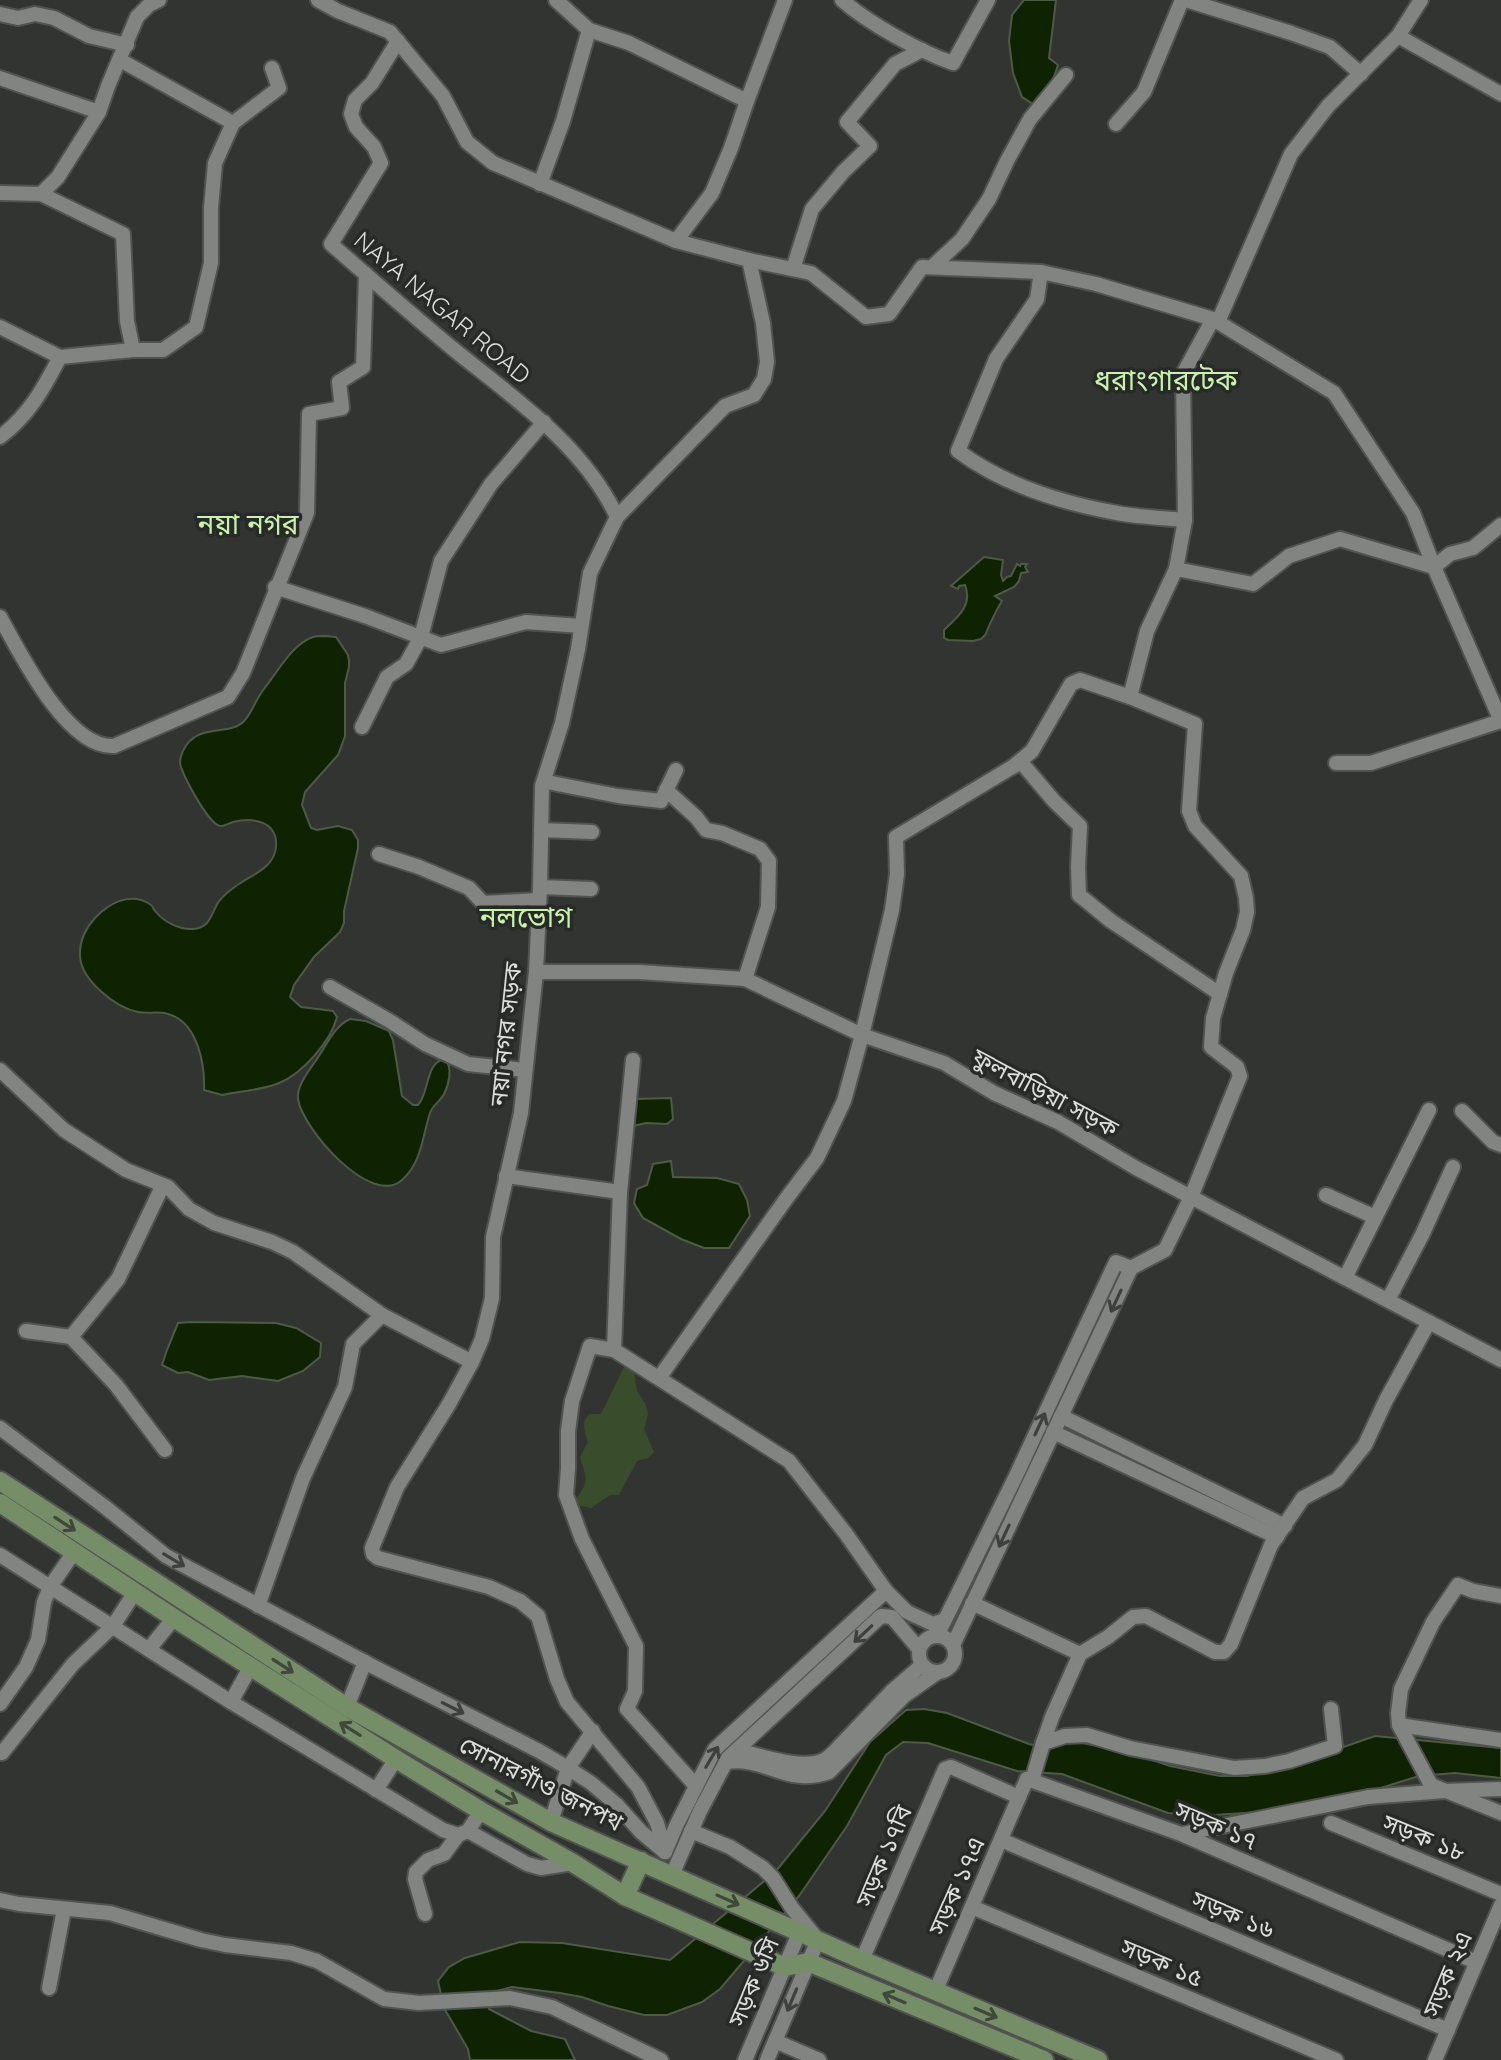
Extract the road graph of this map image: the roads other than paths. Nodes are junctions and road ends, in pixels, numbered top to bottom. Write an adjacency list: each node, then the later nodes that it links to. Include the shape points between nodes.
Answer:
1 (318, 0): 12 (street, via 390,32)
2 (556, 0): 10 (street)
3 (785, 0): 21 (street)
4 (842, 0): 14 (street)
5 (988, 0): 14 (street, via 953,63)
6 (1184, 0): 17 (street, via 1330,47); 24 (street, via 1144,92)
7 (1421, 0): 11 (street)
8 (156, 1): 13 (street, via 137,17)
9 (0, 14): 13 (street, via 54,18 89,36)
10 (589, 30): 21 (street, via 629,43); 25 (street)
11 (1398, 36): 17 (street); 20 (street)
12 (398, 41): 25 (street, via 443,96 467,142 493,163); 33 (street, NAYA NAGAR ROAD, via 355,100 351,114 356,127 381,163 331,244)
13 (127, 45): 15 (street)
14 (922, 50): 31 (street, via 895,64 847,122 870,146 812,209)
15 (120, 60): 22 (street); 23 (street)
16 (272, 68): 23 (street, via 279,88)
17 (1361, 74): 34 (street, via 1291,154)
18 (1066, 75): 30 (street, via 1030,119 962,239)
19 (0, 78): 22 (street)
20 (1501, 94)
21 (747, 101): 28 (street, via 712,193)
22 (99, 112): 27 (street, via 58,177)
23 (233, 123): 36 (street, via 215,163 211,263 196,327 163,350)
24 (1116, 124)
25 (540, 184): 28 (street)
26 (0, 193): 27 (street)
27 (41, 194): 36 (street, via 123,234)
28 (676, 241): 29 (street)
29 (749, 260): 31 (street); 40 (street, নয়া নগর সড়ক, via 763,323 764,379 754,395 725,406)
30 (932, 267): 31 (street, via 922,267 889,314 866,317 811,273); 32 (street)
31 (793, 269)
32 (1041, 272): 34 (street); 41 (street, via 1037,299 996,359 958,451 1022,487 1072,503)
33 (366, 274): 38 (street, NAYA NAGAR ROAD); 45 (street, via 363,367 339,382 342,408 309,414 307,513)
34 (1216, 321): 41 (street, via 1183,374); 43 (street, via 1334,393 1413,513)
35 (0, 327): 37 (street)
36 (133, 350): 37 (street)
37 (60, 357): 39 (street, via 39,398)
38 (544, 422): 40 (street, NAYA NAGAR ROAD, via 606,492); 48 (street, via 491,484 441,561)
39 (0, 437)
40 (617, 517): 47 (street, নয়া নগর সড়ক, via 590,573)
41 (1185, 520): 44 (street)
42 (1501, 525): 43 (street, via 1473,548 1450,554)
43 (1434, 567): 44 (street, via 1340,539 1289,556 1253,584); 50 (street)
44 (1176, 569): 49 (street, via 1147,631)
45 (275, 587): 46 (street, via 243,673 228,697 114,746 79,732 55,708); 48 (street)
46 (0, 617)
47 (581, 626): 48 (street, via 526,622 441,645); 57 (street, নয়া নগর সড়ক, via 562,723 542,786)
48 (421, 637): 51 (street, via 406,664 387,677)
49 (1130, 697): 52 (street, via 1080,680 1071,684 1032,751); 65 (street, via 1195,724 1189,811 1195,826 1241,876 1246,898 1243,930)
50 (1501, 721): 53 (street, via 1371,763)
51 (362, 727)
52 (1020, 761): 65 (street, via 1080,826 1079,895); 66 (street, via 896,837 892,910)
53 (1336, 763)
54 (676, 770): 56 (street)
55 (547, 782): 56 (street, via 661,801)
56 (666, 790): 63 (street, via 706,830 760,849 769,861 768,907)
57 (541, 830): 58 (street); 61 (street, নয়া নগর সড়ক)
58 (592, 832)
59 (379, 854): 61 (street, via 469,888 483,903)
60 (591, 889): 61 (street)
61 (539, 893): 62 (street, নয়া নগর সড়ক)
62 (536, 972): 63 (street, ফুলবাড়িয়া সড়ক); 69 (street, নয়া নগর সড়ক)
63 (745, 979): 66 (street, ফুলবাড়িয়া সড়ক)
64 (330, 987): 69 (street, via 468,1064)
65 (1220, 994): 78 (street, via 1211,1047 1237,1067 1240,1076)
66 (862, 1035): 78 (street, ফুলবাড়িয়া সড়ক, via 944,1063); 90 (street, via 844,1101 817,1158)
67 (633, 1060): 76 (street)
68 (0, 1070): 75 (street, via 64,1130 126,1170)
69 (525, 1070): 74 (street, নয়া নগর সড়ক)
70 (1429, 1110): 79 (street)
71 (1462, 1111): 72 (street)
72 (1501, 1145)
73 (1453, 1167): 82 (street)
74 (506, 1176): 76 (street); 89 (street, নয়া নগর সড়ক, via 493,1237 492,1298)
75 (163, 1185): 83 (street, via 214,1223 293,1252); 86 (street, via 118,1279)
76 (620, 1192): 87 (street)
77 (1326, 1195): 79 (street)
78 (1191, 1197): 80 (street, via 1165,1250); 81 (street, ফুলবাড়িয়া সড়ক)
79 (1375, 1217): 81 (street)
80 (1131, 1268): 91 (street, one-way to 91); 107 (street, one-way to 80, via 1116,1262)
81 (1345, 1278): 82 (street, ফুলবাড়িয়া সড়ক)
82 (1388, 1300): 84 (street, ফুলবাড়িয়া সড়ক)
83 (382, 1315): 89 (street); 105 (street, via 353,1344 345,1387 303,1478)
84 (1429, 1322): 88 (street, ফুলবাড়িয়া সড়ক); 97 (street, via 1365,1445 1337,1480 1303,1498)
85 (26, 1331): 86 (street)
86 (71, 1337): 94 (street)
87 (614, 1350): 90 (street); 132 (street, via 590,1346 572,1401 566,1495 636,1646 635,1691 627,1709)
88 (1501, 1360)
89 (472, 1362): 123 (street, নয়া নগর সড়ক, via 397,1487 373,1554 520,1601 538,1616 567,1702)
90 (659, 1378): 101 (street, via 789,1461)
91 (1061, 1416): 93 (street); 97 (street)
92 (0, 1428): 105 (street, one-way to 105, via 166,1556)
93 (1053, 1432): 97 (street); 104 (street, one-way to 104)
94 (165, 1450)
95 (0, 1481): 120 (main road, সোনারগাঁও জনপথ, one-way to 120)
96 (0, 1503): 98 (main road, সোনারগাঁও জনপথ)
97 (1281, 1531): 113 (street, via 1224,1652 1140,1615)
98 (74, 1552): 100 (street); 102 (main road, সোনারগাঁও জনপথ)
99 (0, 1555): 100 (street)
100 (50, 1587): 108 (street); 119 (street, via 38,1640)
101 (886, 1591): 107 (street, via 907,1612 933,1624); 132 (street, one-way to 101, via 715,1749)
102 (135, 1592): 106 (main road, সোনারগাঁও জনপথ); 108 (street)
103 (1501, 1596): 122 (street, via 1458,1585 1433,1622 1401,1689)
104 (972, 1603): 110 (street); 113 (street)
105 (258, 1606): 114 (street)
106 (174, 1618): 111 (street); 116 (main road, সোনারগাঁও জনপথ)
107 (944, 1620): 109 (street)
108 (113, 1626): 111 (street); 127 (street, via 73,1664)
109 (937, 1636): 110 (street); 112 (street, via 926,1639)
110 (953, 1645): 117 (street, via 953,1663)
111 (149, 1649): 118 (street)
112 (919, 1649): 115 (street); 126 (street, one-way to 126, via 892,1617 881,1616)
113 (1080, 1654): 125 (street)
114 (365, 1662): 120 (street); 130 (street, one-way to 130)
115 (922, 1665): 117 (street); 126 (street, via 824,1760 782,1761)
116 (251, 1666): 118 (street); 128 (main road, সোনারগাঁও জনপথ, one-way to 116)
117 (938, 1672): 129 (street, via 904,1696 829,1772 792,1776 739,1760)
118 (231, 1702): 135 (street)
119 (0, 1704)
120 (347, 1707): 139 (main road, সোনারগাঁও জনপথ, one-way to 139)
121 (1331, 1709): 125 (street, via 1335,1746 1265,1766 1234,1768 1087,1735)
122 (1399, 1725): 124 (street); 133 (street)
123 (593, 1731): 130 (street); 146 (street, নয়া নগর সড়ক, via 638,1787 657,1823)
124 (1501, 1740)
125 (1043, 1744): 131 (street)
126 (737, 1750): 129 (street)
127 (2, 1753)
128 (396, 1759): 135 (street); 137 (main road, সোনারগাঁও জনপথ)
129 (726, 1762): 141 (street)
130 (568, 1768): 139 (street); 146 (street, via 616,1804 641,1832)
131 (1030, 1778): 136 (street); 143 (street, সড়ক ১৭)
132 (696, 1786): 146 (street)
133 (1438, 1788): 134 (street); 138 (street); 143 (street)
134 (1501, 1789)
135 (376, 1790): 142 (street, via 443,1830)
136 (1019, 1797): 144 (street, সড়ক ১৭এ); 156 (street, সড়ক ১৭বি, via 945,1769)
137 (481, 1811): 142 (street); 145 (main road, সোনারগাঁও জনপথ)
138 (1501, 1813)
139 (551, 1822): 146 (main road, সোনারগাঁও জনপথ)
140 (1331, 1823): 147 (street, সড়ক ১৮)
141 (691, 1831): 146 (street); 154 (street, via 763,1868)
142 (463, 1833): 145 (street, via 541,1868); 153 (street, via 444,1854 416,1872)
143 (1181, 1834): 158 (street, সড়ক ১৭)
144 (1001, 1840): 151 (street, সড়ক ১৭এ); 162 (street, সড়ক ১৬)
145 (573, 1863): 148 (main road, সোনারগাঁও জনপথ)
146 (659, 1864): 148 (main road); 154 (main road, সোনারগাঁও জনপথ, one-way to 154)
147 (1501, 1894)
148 (625, 1896): 159 (main road, সোনারগাঁও জনপথ)
149 (0, 1900): 152 (street)
150 (1501, 1905): 158 (street, সড়ক ২এ)
151 (972, 1907): 161 (street, সড়ক ১৭এ); 171 (street, সড়ক ১৫)
152 (64, 1909): 160 (street); 165 (street, via 110,1913 201,1940 291,1953 317,1961 384,1999 419,2003 510,1998 552,2007)
153 (425, 1914)
154 (795, 1922): 155 (main road, সোনারগাঁও জনপথ); 159 (street, সড়ক ৬সি)
155 (818, 1940): 156 (main road, সোনারগাঁও জনপথ); 157 (street, সড়ক ৬সি)
156 (862, 1960): 161 (main road, সোনারগাঁও জনপথ)
157 (808, 1962): 159 (main road); 163 (street, সড়ক ৬সি, one-way to 163); 169 (main road, one-way to 157)
158 (1476, 1962): 162 (street, সড়ক ২এ)
159 (785, 1967): 166 (street, সড়ক ৬সি)
160 (49, 1988)
161 (935, 1992): 164 (main road, সোনারগাঁও জনপথ, one-way to 164)
162 (1448, 2030): 172 (street, সড়ক ২এ)
163 (775, 2041): 167 (street, সড়ক ৬সি); 168 (street)
164 (1055, 2042): 169 (street); 170 (main road, সোনারগাঁও জনপথ)
165 (661, 2060)
166 (745, 2060)
167 (767, 2060)
168 (819, 2060)
169 (1046, 2060)
170 (1098, 2060)
171 (1336, 2060)
172 (1435, 2060)

